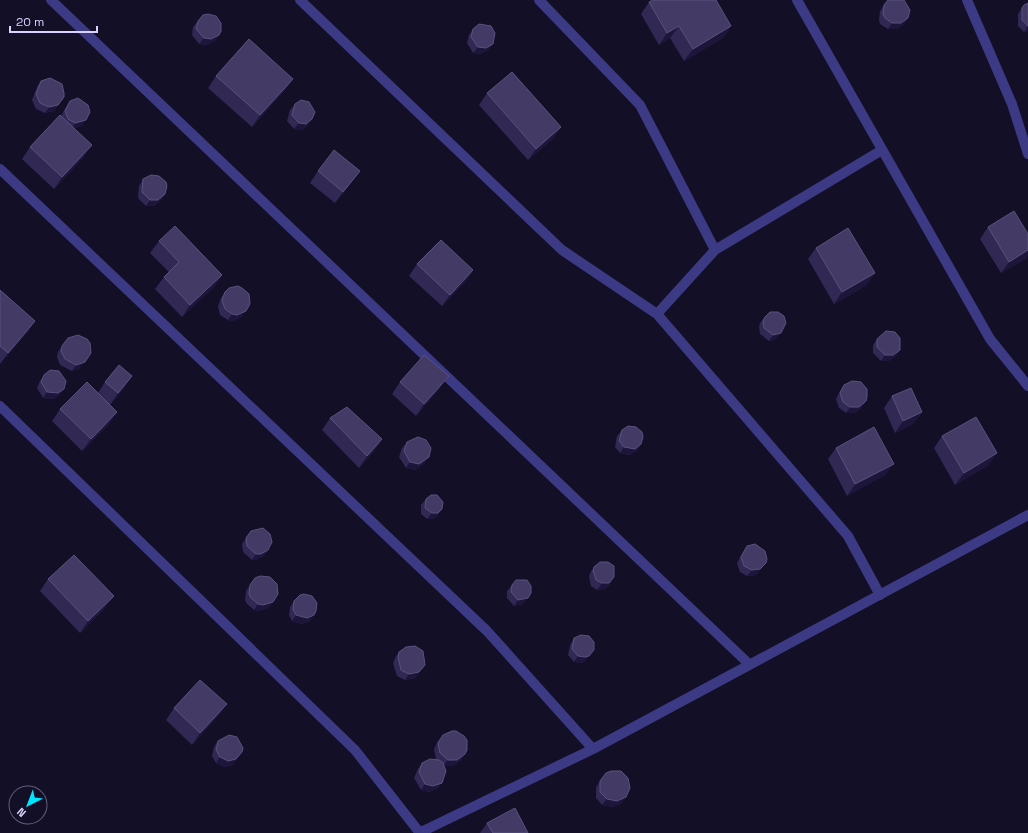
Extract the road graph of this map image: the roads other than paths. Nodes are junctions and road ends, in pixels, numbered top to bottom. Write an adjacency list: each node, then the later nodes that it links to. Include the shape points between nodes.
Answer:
1 (51, 0): 15 (street)
2 (300, 0): 10 (street, via 562,250)
3 (539, 0): 9 (street, via 640,105)
4 (797, 0): 6 (street)
5 (967, 0): 7 (street, via 1012,104)
6 (882, 150): 9 (street); 11 (street, via 990,339)
7 (1028, 154)
8 (0, 169): 16 (street, via 487,631)
9 (715, 250): 10 (street)
10 (657, 314): 14 (street, via 848,536)
11 (1028, 386)
12 (0, 406): 17 (street, via 355,750)
13 (1028, 515): 14 (street)
14 (880, 595): 15 (street)
15 (750, 664): 16 (street)
16 (593, 749): 17 (street)
17 (420, 833)

